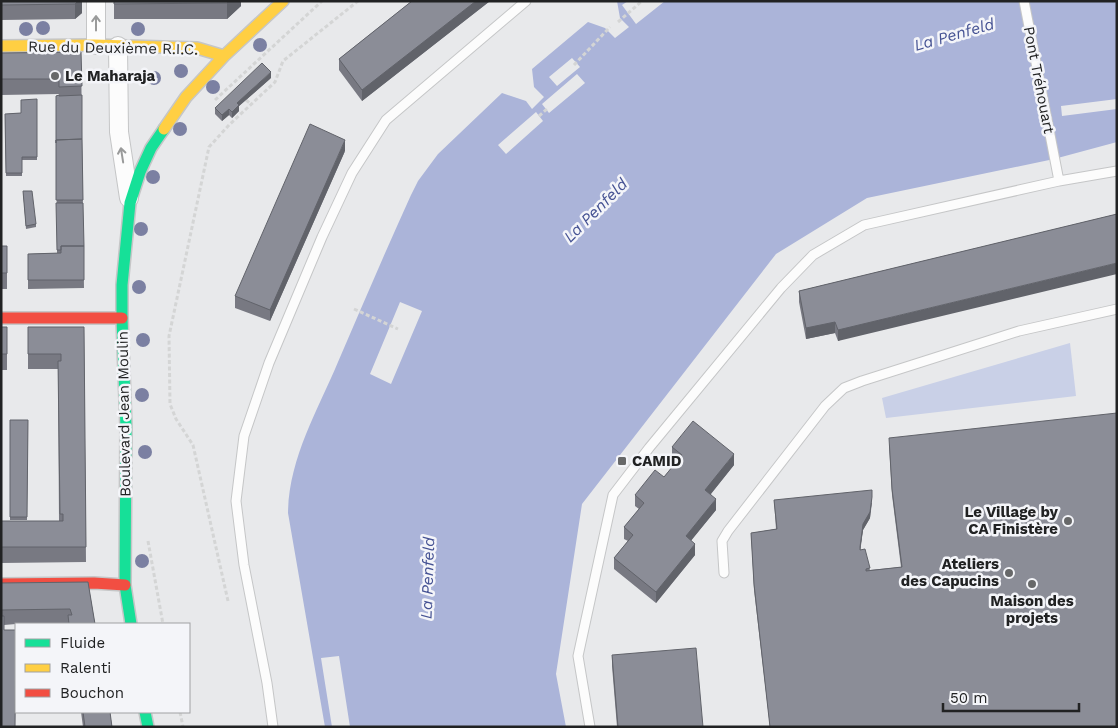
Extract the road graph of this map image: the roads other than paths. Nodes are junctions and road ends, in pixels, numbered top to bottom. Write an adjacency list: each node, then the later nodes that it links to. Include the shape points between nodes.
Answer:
1 (96, 1): 5 (street, one-way to 1)
2 (526, 1): 21 (lane, via 386,120 352,173 269,363 244,436 236,501 244,565)
3 (1024, 1): 10 (lane, Pont Tréhouart)
4 (276, 4): 8 (street, Boulevard Jean Moulin)
5 (96, 45): 6 (street, Rue du Deuxième R.I.C.); 7 (street, Rue du Deuxième R.I.C.)
6 (1, 46)
7 (118, 46): 8 (street, Rue du Deuxième R.I.C., via 197,48); 11 (street, Boulevard Jean Moulin, one-way to 7, via 119,132)
8 (224, 56): 11 (street, Boulevard Jean Moulin, via 186,97 151,148)
9 (1117, 170): 10 (lane)
10 (1059, 181): 22 (lane, via 864,225 813,255 781,288 613,495 578,656)
11 (130, 203): 14 (street, Boulevard Jean Moulin)
12 (1117, 309): 15 (lane, via 1019,331 844,388 826,406 728,531 722,541)
13 (1, 318): 14 (street)
14 (122, 318): 17 (street, Boulevard Jean Moulin, via 126,427)
15 (724, 573)
16 (1, 584): 17 (street, via 94,582)
17 (125, 585): 18 (street, Boulevard Jean Moulin)
18 (132, 623)
19 (145, 713): 20 (street)
20 (148, 727)
21 (274, 727)
22 (590, 727)

